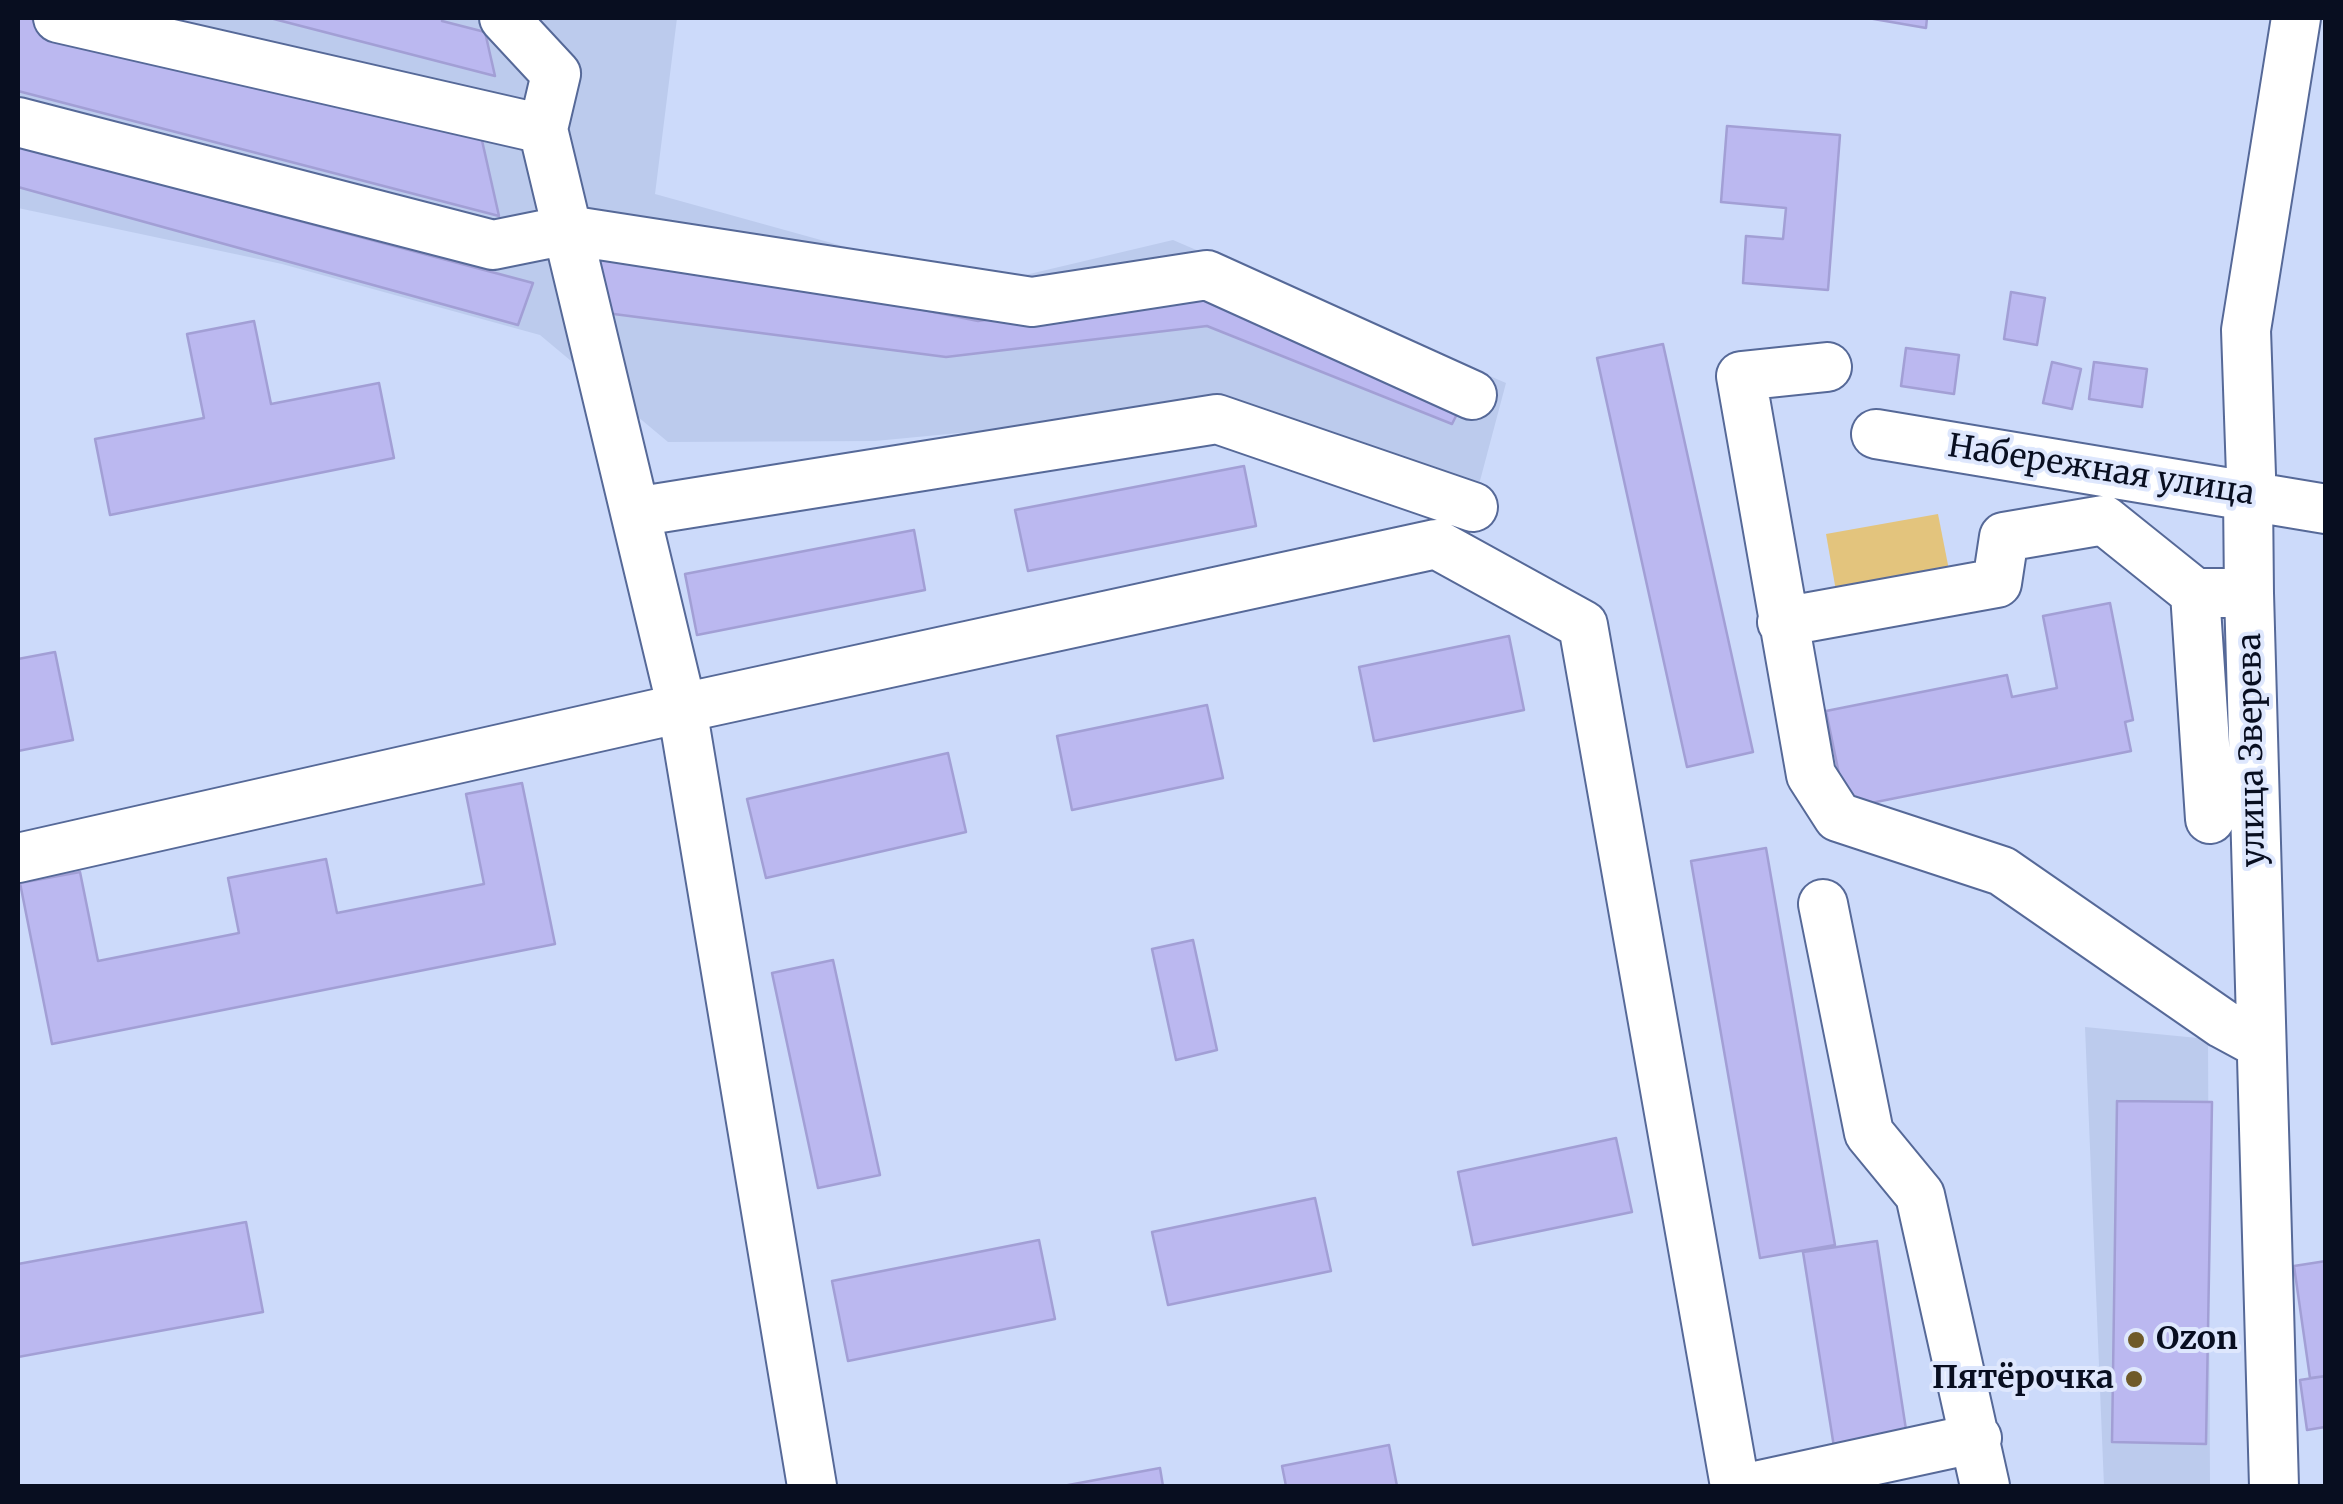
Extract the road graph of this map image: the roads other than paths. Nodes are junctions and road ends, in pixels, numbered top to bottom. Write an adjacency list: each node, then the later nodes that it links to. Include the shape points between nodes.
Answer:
1 (58, 18): 5 (street)
2 (504, 18): 5 (street, via 556,74)
3 (2296, 18): 10 (street, улица Зверева, via 2246,330)
4 (18, 122): 6 (street, via 493,245)
5 (542, 129): 6 (street)
6 (567, 230): 8 (street, via 1032,302 1207,275); 13 (street)
7 (1827, 366): 16 (street, via 1741,376)
8 (1472, 394)
9 (1876, 434): 10 (street, Набережная улица)
10 (2248, 495): 12 (street, Набережная улица); 15 (street, улица Зверева)
11 (1473, 507): 13 (street, via 1218,419)
12 (2326, 509)
13 (635, 512): 17 (street)
14 (2195, 593): 15 (street); 16 (street, via 2104,520 2004,538 1997,583); 18 (street)
15 (2249, 593): 21 (street, улица Зверева)
16 (1782, 622): 21 (street, via 1811,775 1838,817 2002,871)
17 (682, 708): 19 (street); 23 (street); 24 (street, via 1436,544 1583,626)
18 (2210, 819)
19 (18, 858)
20 (1822, 904): 22 (street, via 1869,1133 1920,1195)
21 (2260, 1044): 27 (street, улица Зверева)
22 (1977, 1438): 25 (street); 26 (street)
23 (812, 1486)
24 (1735, 1486)
25 (1756, 1486)
26 (1986, 1486)
27 (2274, 1486)

